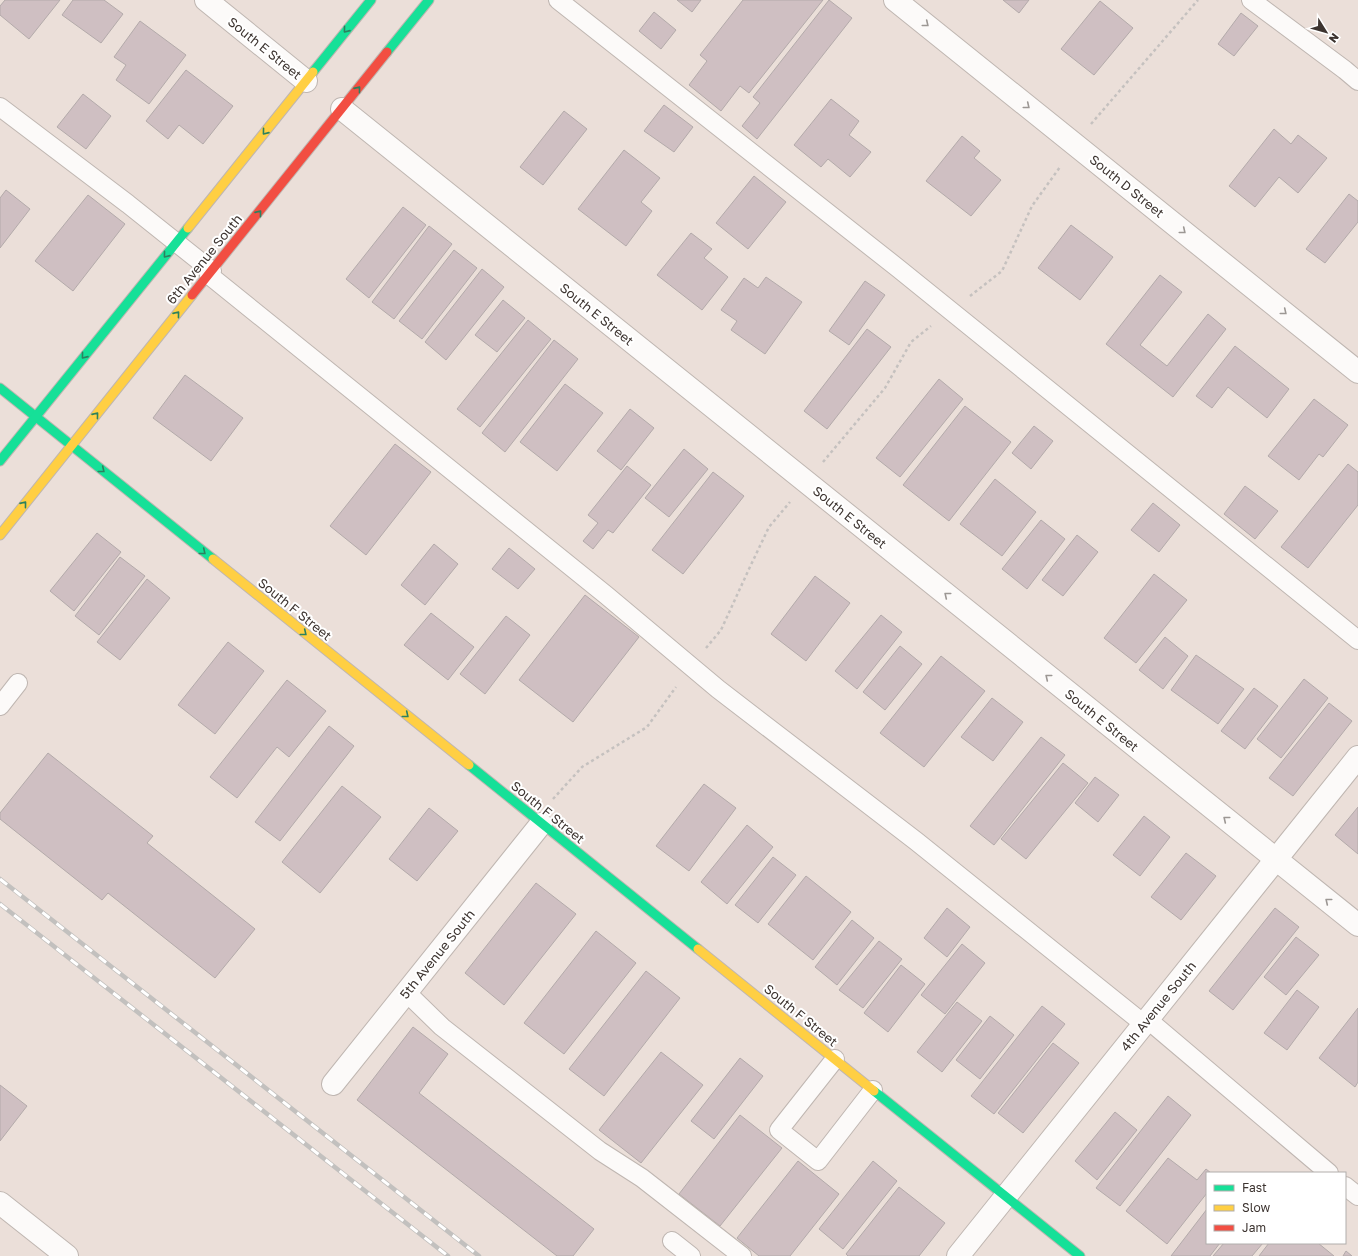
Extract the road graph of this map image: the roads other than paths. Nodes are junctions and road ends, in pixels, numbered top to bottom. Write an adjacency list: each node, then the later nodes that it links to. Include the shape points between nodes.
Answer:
1 (206, 0): 7 (street, South E Street)
2 (371, 0): 7 (street, one-way to 7)
3 (429, 0): 10 (street, 6th Avenue South, one-way to 3)
4 (558, 0): 19 (lane, via 899,269)
5 (895, 0): 13 (street, South D Street, one-way to 13)
6 (1251, 0): 8 (lane)
7 (306, 80): 11 (street, one-way to 11)
8 (1358, 82)
9 (0, 107): 11 (lane)
10 (342, 109): 12 (street, 6th Avenue South, one-way to 10); 24 (street, South E Street, one-way to 10)
11 (176, 242): 12 (lane); 15 (street, one-way to 15)
12 (210, 273): 16 (street, 6th Avenue South, one-way to 12); 27 (lane, via 718,688)
13 (1358, 372)
14 (0, 388): 15 (street, South F Street)
15 (35, 417): 16 (street, South F Street); 17 (street)
16 (71, 446): 18 (street, 6th Avenue South, one-way to 16); 23 (street, South F Street, one-way to 23)
17 (0, 461)
18 (0, 535)
19 (1358, 640)
20 (18, 683): 21 (lane)
21 (0, 706)
22 (1358, 756): 24 (street, 4th Avenue South)
23 (541, 824): 26 (street, 5th Avenue South); 28 (street, South F Street)
24 (1276, 859): 25 (street, South E Street, one-way to 24); 27 (street, 4th Avenue South)
25 (1358, 925)
26 (406, 992): 29 (street, 5th Avenue South); 39 (lane, via 442,1027 600,1151 642,1178)
27 (1146, 1022): 31 (lane); 33 (street, 4th Avenue South)
28 (834, 1059): 30 (street, South F Street); 30 (lane, via 779,1130 818,1161)
29 (333, 1084)
30 (873, 1090): 33 (street, South F Street)
31 (1328, 1172)
32 (1346, 1187): 34 (lane)
33 (1006, 1196): 40 (street, 4th Avenue South); 41 (street, South F Street)
34 (1358, 1196)
35 (0, 1203): 37 (street)
36 (672, 1241): 38 (lane)
37 (67, 1256)
38 (691, 1256)
39 (742, 1256)
40 (958, 1256)
41 (1080, 1256)

